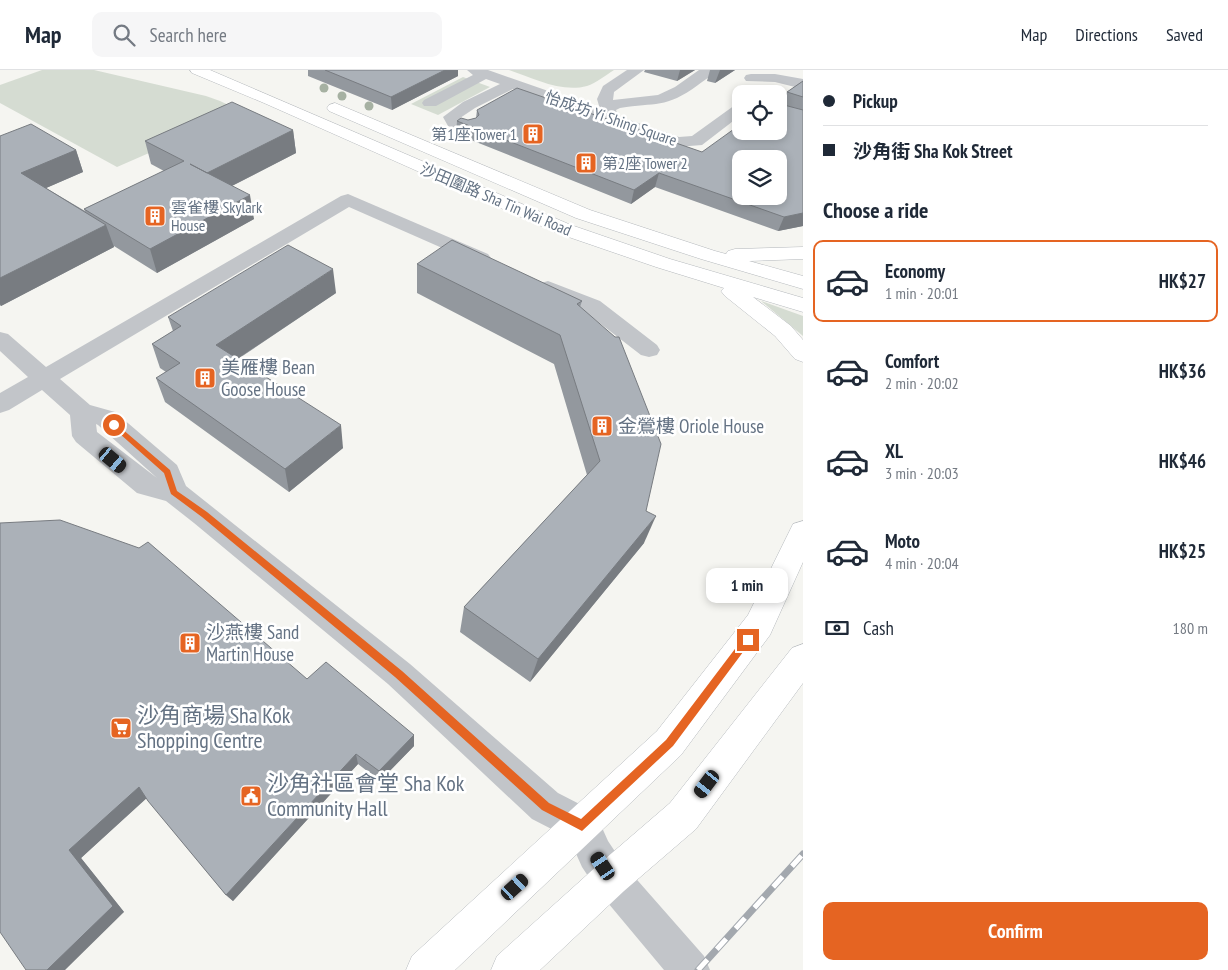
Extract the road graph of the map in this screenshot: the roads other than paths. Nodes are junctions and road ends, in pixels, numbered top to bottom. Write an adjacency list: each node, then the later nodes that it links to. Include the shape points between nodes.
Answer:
1 (197, 70): 23 (main road, 沙田圍路 Sha Tin Wai Road, via 564,229)
2 (709, 70): 12 (street, via 669,97)
3 (768, 70): 7 (street)
4 (479, 72): 8 (street, 怡成坊 Yi Shing Square); 11 (street)
5 (647, 77): 12 (street); 13 (street)
6 (751, 78): 7 (street)
7 (803, 83): 9 (street)
8 (512, 84): 15 (street, 怡成坊 Yi Shing Square); 17 (street, via 451,117 454,123)
9 (787, 85)
10 (319, 101): 20 (main road, 沙田圍路 Sha Tin Wai Road, via 583,214)
11 (430, 102)
12 (627, 102): 13 (street)
13 (607, 107): 15 (street)
14 (732, 115): 18 (street, 怡成坊 Yi Shing Square, via 696,141 671,148)
15 (621, 124): 18 (street, 怡成坊 Yi Shing Square)
16 (684, 126): 18 (street)
17 (468, 128)
18 (658, 137)
19 (803, 253): 20 (main road)
20 (708, 255): 24 (main road, 沙田圍路 Sha Tin Wai Road)
21 (503, 267): 29 (street, via 348,200)
22 (529, 278): 27 (street, via 592,306)
23 (720, 280): 25 (main road, 沙田圍路 Sha Tin Wai Road); 28 (main road, via 782,331)
24 (803, 283)
25 (803, 305)
26 (0, 338): 29 (street)
27 (649, 350)
28 (803, 354)
29 (44, 379): 30 (street); 33 (street, via 82,412 85,436 146,486 174,492 204,515 398,674 545,806)
30 (0, 404)
31 (803, 532): 33 (main road, via 759,625 747,641 669,743)
32 (803, 658): 34 (main road, via 683,816)
33 (582, 825): 34 (street, via 595,854); 35 (main road)
34 (611, 878): 36 (main road); 37 (street)
35 (426, 970)
36 (511, 970)
37 (690, 970)

